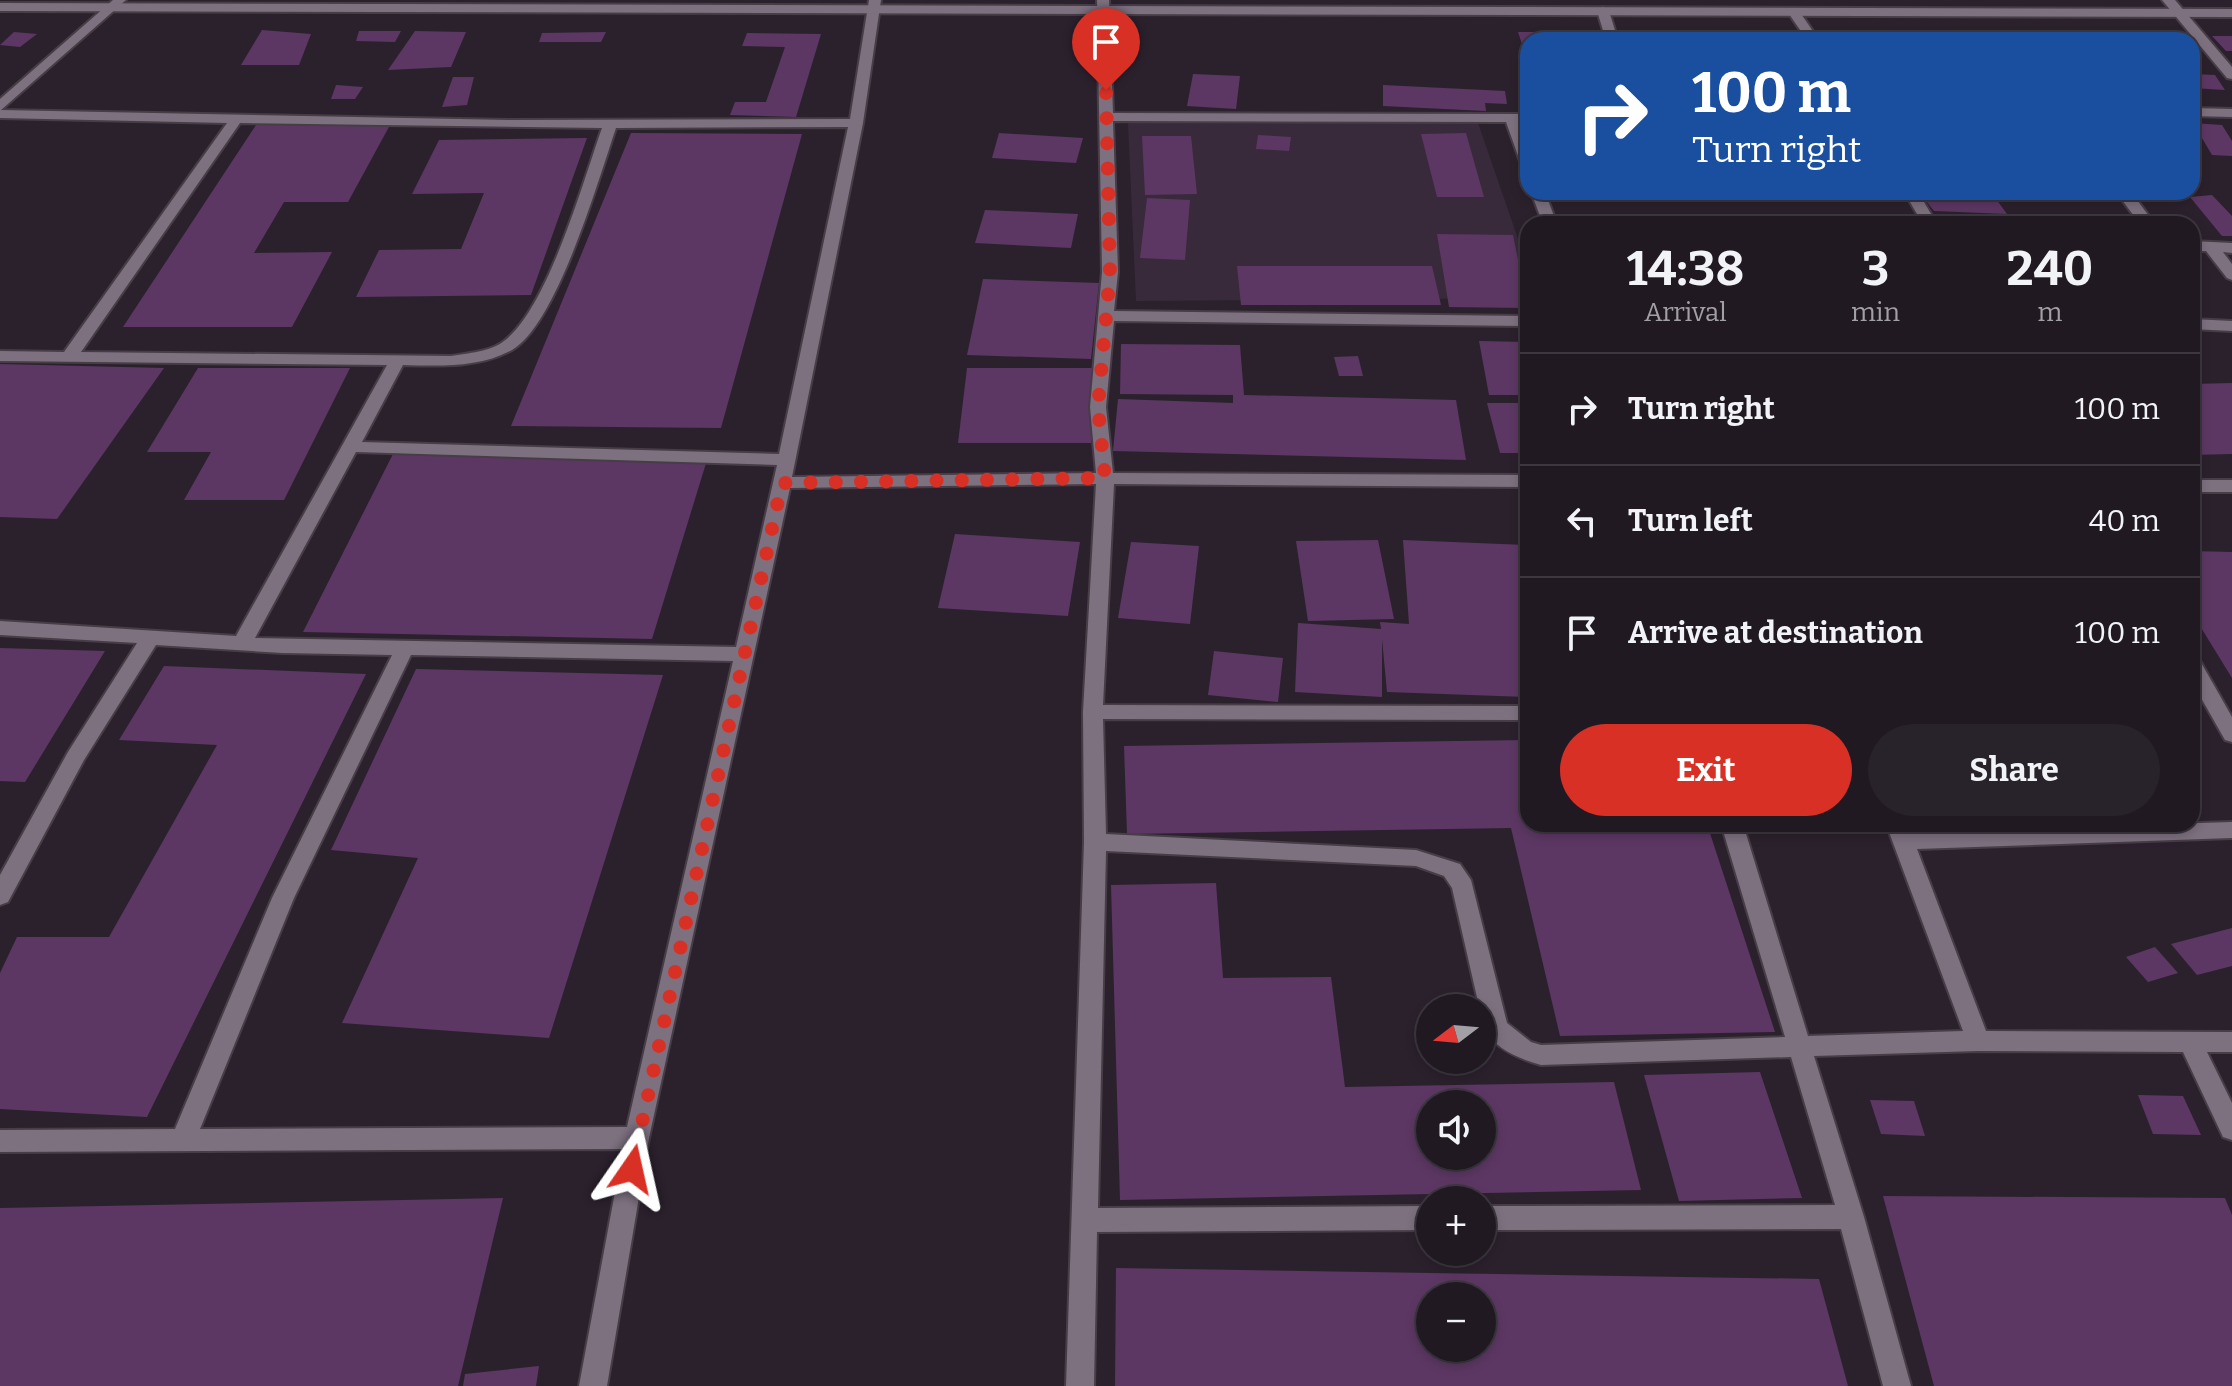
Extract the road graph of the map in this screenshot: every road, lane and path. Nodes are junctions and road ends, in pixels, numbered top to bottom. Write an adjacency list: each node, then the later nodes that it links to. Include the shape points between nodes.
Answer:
1 (2168, 0): 10 (street)
2 (117, 4): 3 (street); 7 (street); 17 (street)
3 (874, 5): 4 (street); 25 (street)
4 (1103, 5): 5 (street); 21 (street)
5 (1480, 6): 8 (street)
6 (1677, 6): 8 (street); 9 (street)
7 (0, 7)
8 (1603, 11): 12 (street)
9 (1793, 11): 10 (street); 13 (street)
10 (2180, 13): 11 (street); 14 (street)
11 (2232, 13)
12 (1610, 32)
13 (1807, 32)
14 (2196, 32)
15 (2200, 37): 16 (street)
16 (2232, 75)
17 (0, 106)
18 (2200, 112): 19 (street)
19 (2232, 113)
20 (0, 114): 24 (street)
21 (1108, 117): 22 (street); 34 (street)
22 (1511, 117): 23 (street); 27 (street)
23 (1520, 118)
24 (236, 119): 26 (street); 39 (street)
25 (856, 123): 26 (street); 42 (street)
26 (610, 124): 40 (street, via 558,266 534,314 511,344 451,361)
27 (1520, 142)
28 (2129, 200): 29 (street)
29 (2142, 216)
30 (2200, 246): 31 (street)
31 (2211, 247): 32 (street); 33 (street)
32 (2232, 248)
33 (2232, 275)
34 (1106, 316): 35 (street); 43 (street, via 1098,407)
35 (1520, 321)
36 (2200, 324): 37 (street)
37 (2232, 326)
38 (0, 356): 39 (street)
39 (69, 357): 40 (street)
40 (398, 360): 41 (street)
41 (350, 447): 42 (street); 50 (street)
42 (784, 460): 45 (street)
43 (1105, 478): 44 (street); 45 (street); 55 (street)
44 (1520, 481)
45 (782, 483): 52 (street)
46 (2200, 486): 47 (street)
47 (2232, 486)
48 (0, 628): 49 (street)
49 (150, 638): 50 (street); 64 (street, via 75,757)
50 (242, 644): 51 (street)
51 (405, 648): 52 (street); 71 (street, via 283,898)
52 (742, 654): 70 (street)
53 (2200, 673): 54 (street)
54 (2222, 699): 57 (street)
55 (1093, 712): 56 (street); 63 (street)
56 (1520, 713)
57 (2232, 735)
58 (2200, 830): 59 (street)
59 (2232, 830)
60 (1734, 832): 68 (street)
61 (2011, 832): 62 (street)
62 (1900, 833): 65 (street)
63 (1095, 842): 68 (street, via 1416,858 1452,870 1471,912 1496,1028 1532,1053); 76 (street)
64 (0, 896)
65 (1978, 1041): 66 (street); 68 (street)
66 (2190, 1042): 67 (street); 69 (street)
67 (2232, 1042)
68 (1799, 1047): 73 (street)
69 (2232, 1129)
70 (637, 1138): 71 (street); 77 (street)
71 (183, 1140): 72 (street)
72 (0, 1141)
73 (1851, 1217): 75 (street); 79 (street)
74 (1416, 1218): 76 (street)
75 (1496, 1218)
76 (1086, 1220): 78 (street)
77 (593, 1386)
78 (1080, 1386)
79 (1897, 1386)

